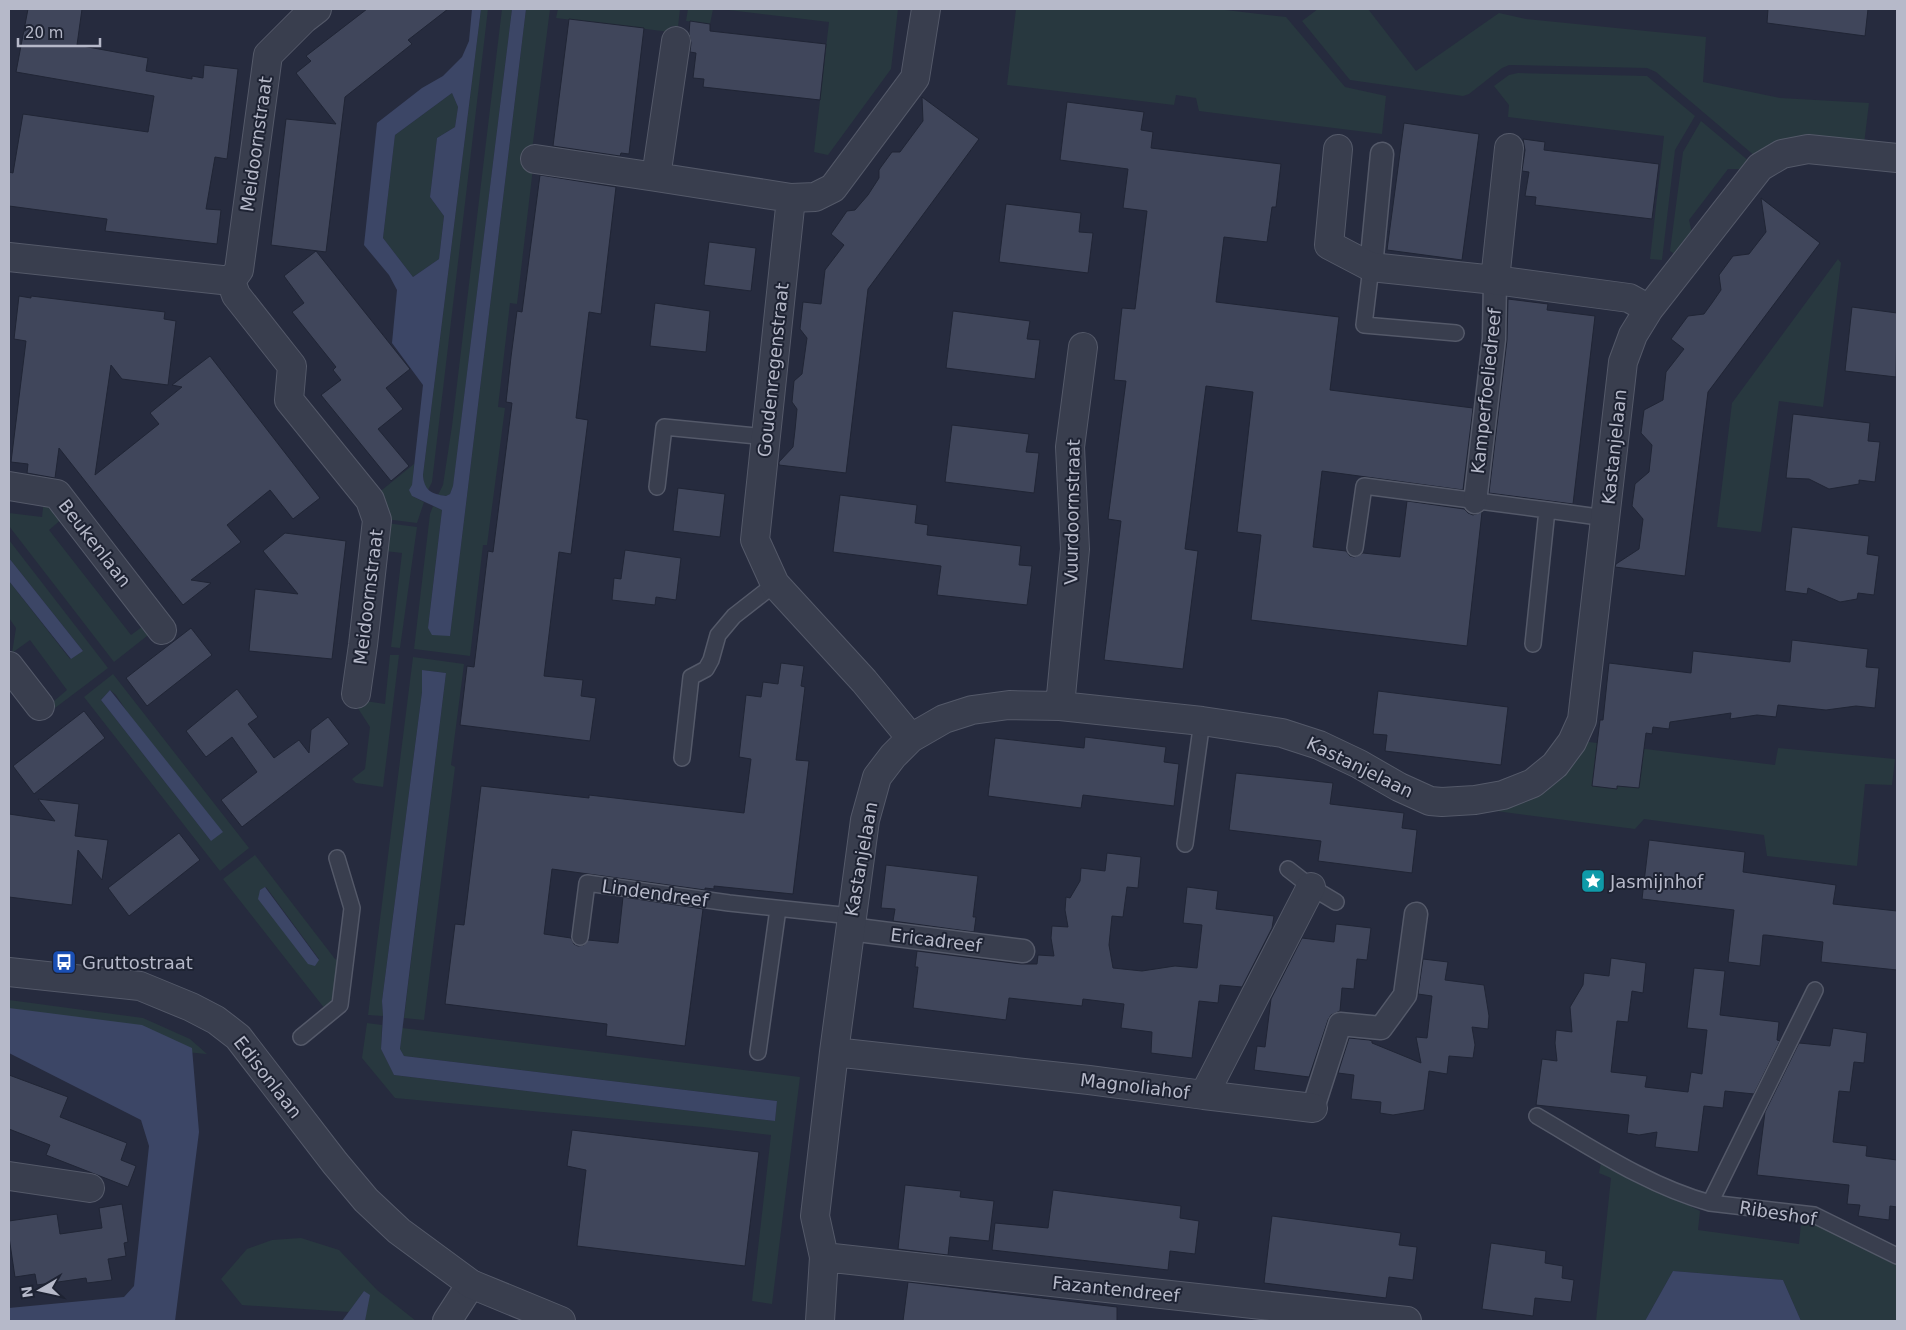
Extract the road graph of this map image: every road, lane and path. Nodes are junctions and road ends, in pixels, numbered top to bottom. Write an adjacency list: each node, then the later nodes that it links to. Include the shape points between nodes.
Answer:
1 (926, 9): 10 (street, via 916,78 834,188 815,197)
2 (306, 12): 13 (street, Meidoornstraat, via 268,55 239,270)
3 (676, 41): 9 (street)
4 (1510, 148): 14 (street)
5 (1338, 150): 12 (street, via 1329,245)
6 (1382, 154): 12 (street)
7 (1897, 158): 15 (street, Kastanjelaan, via 1808,149 1782,154 1760,167)
8 (535, 159): 9 (street)
9 (656, 177): 10 (street)
10 (792, 198): 18 (street, Goudenregenstraat)
11 (9, 257): 13 (street)
12 (1371, 267): 14 (street); 16 (lane, via 1364,325)
13 (231, 280): 29 (street, Meidoornstraat, via 236,295 292,366 290,400 370,500 377,520)
14 (1495, 280): 15 (street, via 1629,298); 21 (street, Kamperfoeliedreef, via 1494,339)
15 (1649, 309): 23 (street, Kastanjelaan, via 1633,335 1623,362)
16 (1456, 333)
17 (1083, 347): 31 (street, Vuurdoornstraat, via 1070,447 1075,549)
18 (766, 437): 20 (lane, via 664,427); 25 (street, Goudenregenstraat, via 755,540)
19 (9, 486): 26 (street, Beukenlaan, via 58,494)
20 (657, 487)
21 (1475, 502): 22 (lane); 24 (lane, via 1364,486)
22 (1548, 510): 23 (lane); 27 (lane)
23 (1606, 518): 32 (street, Kastanjelaan, via 1582,720 1572,742 1555,765 1533,783 1503,796 1430,801 1319,745 1282,733)
24 (1355, 548)
25 (774, 584): 33 (street, Goudenregenstraat, via 864,681); 34 (lane, via 734,616 718,635 706,669 691,677)
26 (162, 630)
27 (1532, 644)
28 (9, 666): 30 (street)
29 (356, 694)
30 (40, 706)
31 (1060, 706): 32 (street, Kastanjelaan); 33 (street, Kastanjelaan, via 1009,705 972,710 944,719)
32 (1202, 720): 35 (lane)
33 (911, 738): 42 (street, Kastanjelaan, via 877,778 865,820)
34 (682, 758)
35 (1185, 844)
36 (337, 858): 47 (lane, via 352,908 340,1005)
37 (1288, 869): 38 (lane)
38 (1311, 887): 39 (lane); 50 (street, Magnoliahof)
39 (1336, 902)
40 (778, 909): 42 (lane, Lindendreef); 43 (lane, Lindendreef, via 586,883); 48 (lane)
41 (1416, 914): 51 (street, via 1405,994 1381,1028 1340,1024)
42 (850, 923): 44 (street, Ericadreef); 49 (street, Kastanjelaan)
43 (580, 937)
44 (1023, 951)
45 (9, 972): 58 (street, Edisonlaan, via 140,986 216,1020 238,1037 366,1200 400,1231)
46 (1815, 990): 55 (lane)
47 (301, 1037)
48 (758, 1052)
49 (834, 1052): 50 (street, Magnoliahof); 57 (street, Kastanjelaan, via 815,1216)
50 (1204, 1095): 51 (street)
51 (1313, 1108)
52 (1537, 1116): 55 (lane, via 1610,1159 1683,1196)
53 (9, 1176): 54 (street)
54 (90, 1188)
55 (1710, 1203): 56 (lane, Ribeshof, via 1814,1215)
56 (1897, 1256)
57 (824, 1257): 61 (street, Kastanjelaan); 62 (street, Fazantendreef)
58 (471, 1284): 59 (street); 60 (street, Edisonlaan)
59 (447, 1321)
60 (561, 1321)
61 (820, 1321)
62 (1407, 1321)

